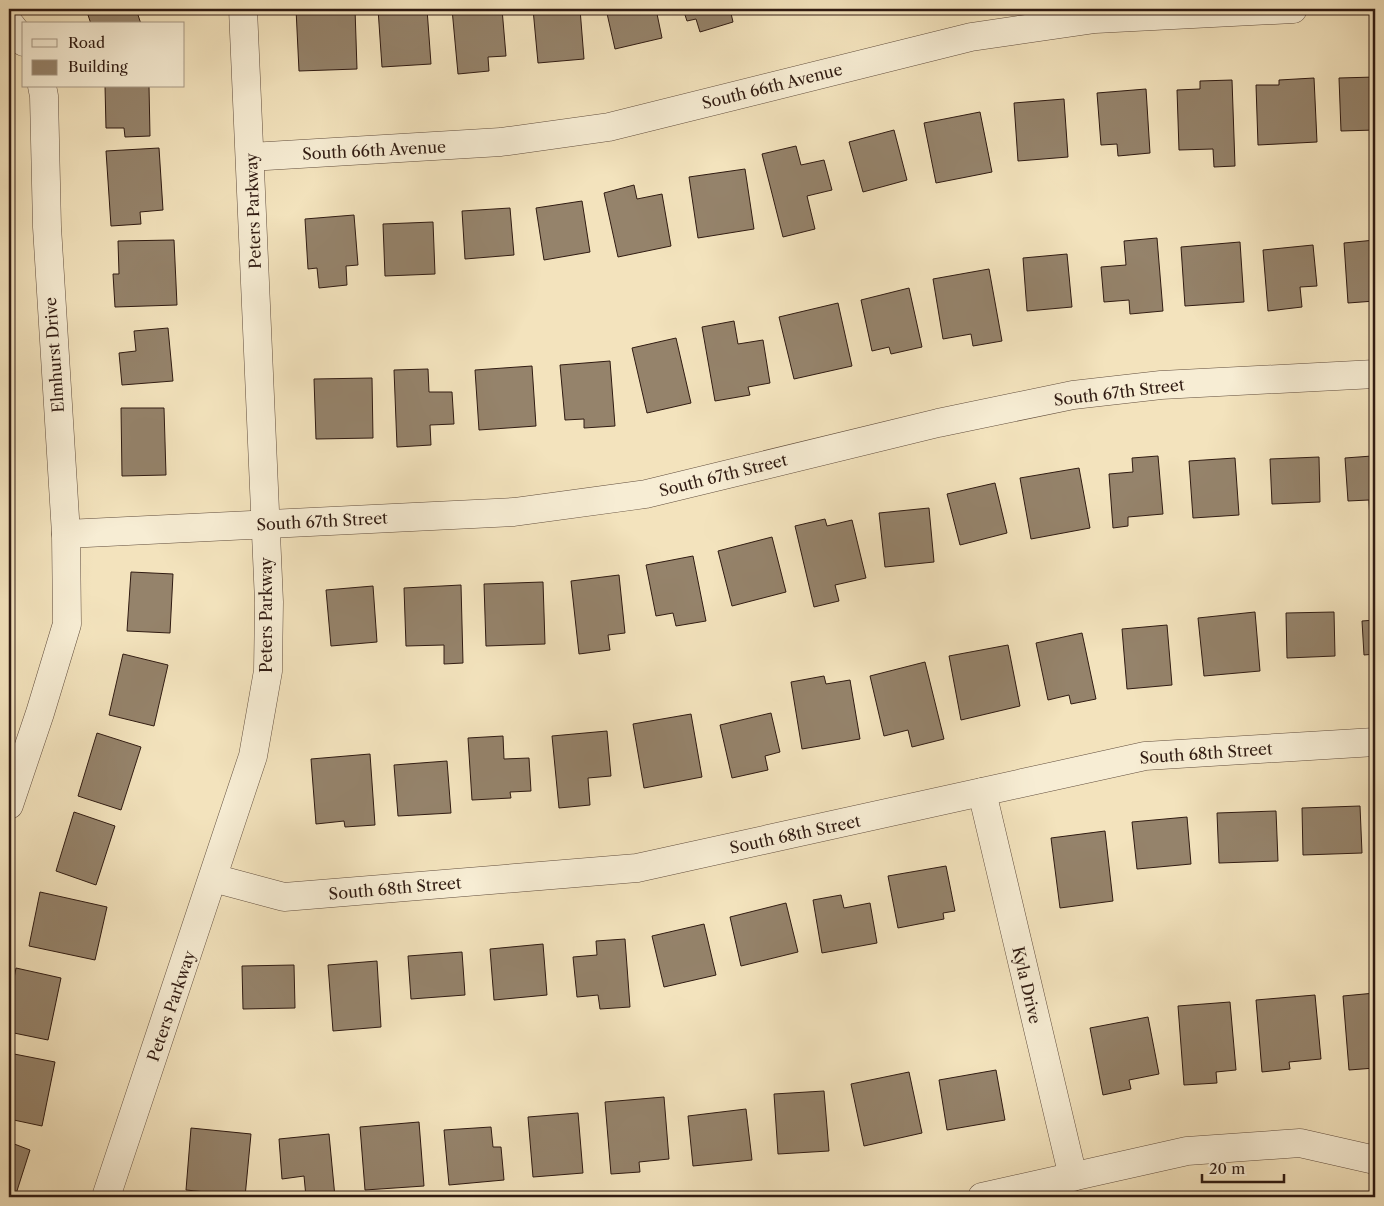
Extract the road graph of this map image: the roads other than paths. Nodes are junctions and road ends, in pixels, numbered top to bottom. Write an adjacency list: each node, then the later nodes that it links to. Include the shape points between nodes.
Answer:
1 (243, 9): 6 (street, Peters Parkway)
2 (1293, 9): 6 (street, South 66th Avenue, via 1095,19 971,37 609,127 501,142)
3 (9, 23): 4 (street)
4 (22, 39)
5 (42, 88): 9 (street, Elmhurst Drive, via 47,227)
6 (250, 156): 8 (street, Peters Parkway)
7 (1375, 374): 8 (street, South 67th Street, via 1161,385 1073,395 938,423 636,496 514,512)
8 (265, 525): 9 (street, South 67th Street); 13 (street, Peters Parkway, via 268,671 253,756)
9 (66, 534): 12 (street, Elmhurst Drive, via 66,624)
10 (1375, 742): 11 (street, South 68th Street, via 1145,756)
11 (982, 792): 13 (street, South 68th Street, via 637,868 284,897); 15 (street, Kyla Drive)
12 (9, 805)
13 (213, 878): 16 (street, Peters Parkway)
14 (1375, 1160): 15 (street, via 1300,1144 1187,1151)
15 (1073, 1177): 17 (street)
16 (106, 1197)
17 (982, 1197)

